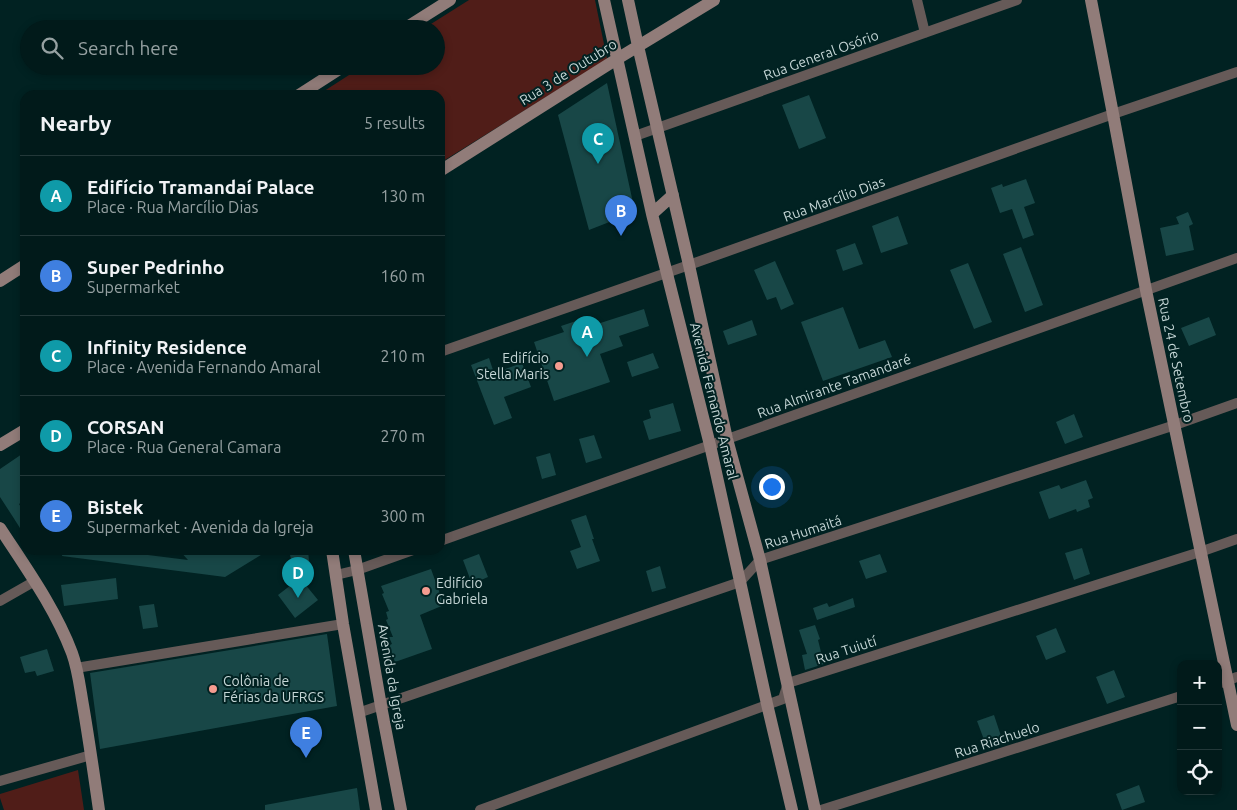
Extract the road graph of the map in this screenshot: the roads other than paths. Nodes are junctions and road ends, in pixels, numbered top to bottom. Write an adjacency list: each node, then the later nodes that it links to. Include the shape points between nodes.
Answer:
1 (450, 0): 8 (street)
2 (604, 0): 11 (street, Avenida Fernando Amaral)
3 (628, 0): 10 (street, Avenida Fernando Amaral)
4 (714, 0): 10 (street, Rua 3 de Outubro)
5 (917, 0): 9 (street)
6 (1017, 0): 9 (street, Rua General Osório)
7 (1091, 0): 15 (street, Rua 24 de Setembro)
8 (418, 20)
9 (924, 33): 16 (street, Rua General Osório)
10 (638, 46): 11 (street, Rua 3 de Outubro); 16 (street, Avenida Fernando Amaral)
11 (617, 59): 17 (street, Avenida Fernando Amaral); 18 (street, Rua 3 de Outubro)
12 (1237, 72): 15 (street, Rua Marcílio Dias)
13 (330, 75): 14 (street)
14 (306, 90)
15 (1114, 114): 22 (street, Rua Marcílio Dias); 26 (street, Rua 24 de Setembro)
16 (657, 128): 17 (street, Rua General Osório); 19 (street, Avenida Fernando Amaral)
17 (635, 136): 20 (street, Avenida Fernando Amaral)
18 (445, 168)
19 (673, 195): 20 (street); 22 (street, Avenida Fernando Amaral)
20 (652, 214): 24 (street, Avenida Fernando Amaral)
21 (1237, 258): 26 (street, Rua Almirante Tamandaré)
22 (689, 265): 24 (street, Rua Marcílio Dias); 31 (street, Avenida Fernando Amaral)
23 (20, 268): 25 (street)
24 (667, 273): 27 (street, Rua Marcílio Dias); 33 (street, Avenida Fernando Amaral)
25 (0, 281)
26 (1146, 290): 29 (street, Rua 24 de Setembro); 31 (street, Rua Almirante Tamandaré)
27 (445, 350)
28 (1237, 403): 29 (street, Rua Humaitá)
29 (1175, 425): 37 (street, Rua 24 de Setembro); 41 (street, Rua Humaitá)
30 (20, 433): 32 (street)
31 (728, 439): 33 (street, Rua Almirante Tamandaré); 41 (street, Avenida Fernando Amaral)
32 (0, 445)
33 (710, 445): 35 (street, Rua Almirante Tamandaré); 45 (street, Avenida Fernando Amaral)
34 (0, 528): 44 (street)
35 (445, 538)
36 (1237, 539): 37 (street, Rua Tuiutí)
37 (1200, 552): 49 (street, Rua 24 de Setembro); 50 (street, Rua Tuiutí)
38 (333, 555): 43 (street)
39 (355, 555): 42 (street, Avenida da Igreja)
40 (399, 555): 42 (street)
41 (760, 560): 45 (street, Rua Humaitá); 50 (street, Avenida Fernando Amaral)
42 (357, 570): 43 (street); 53 (street, Avenida da Igreja)
43 (336, 575): 47 (street)
44 (35, 581): 46 (street); 48 (street, via 56,617)
45 (740, 582): 52 (street, Avenida Fernando Amaral); 53 (street, Rua Humaitá)
46 (0, 601)
47 (343, 624): 48 (street); 54 (street)
48 (76, 668): 56 (street)
49 (1228, 681): 55 (street, Rua 24 de Setembro)
50 (788, 683): 52 (street, via 784,699); 63 (street, Avenida Fernando Amaral)
51 (1177, 697): 64 (street, Rua Riachuelo)
52 (767, 704): 61 (street); 62 (street, Avenida Fernando Amaral)
53 (381, 706): 54 (street, Rua Humaitá); 60 (street, Avenida da Igreja)
54 (358, 713): 59 (street)
55 (1237, 726)
56 (92, 755): 57 (street); 58 (street)
57 (0, 781)
58 (99, 810)
59 (376, 810)
60 (401, 810)
61 (480, 810)
62 (792, 810)
63 (815, 810)
64 (821, 810)

